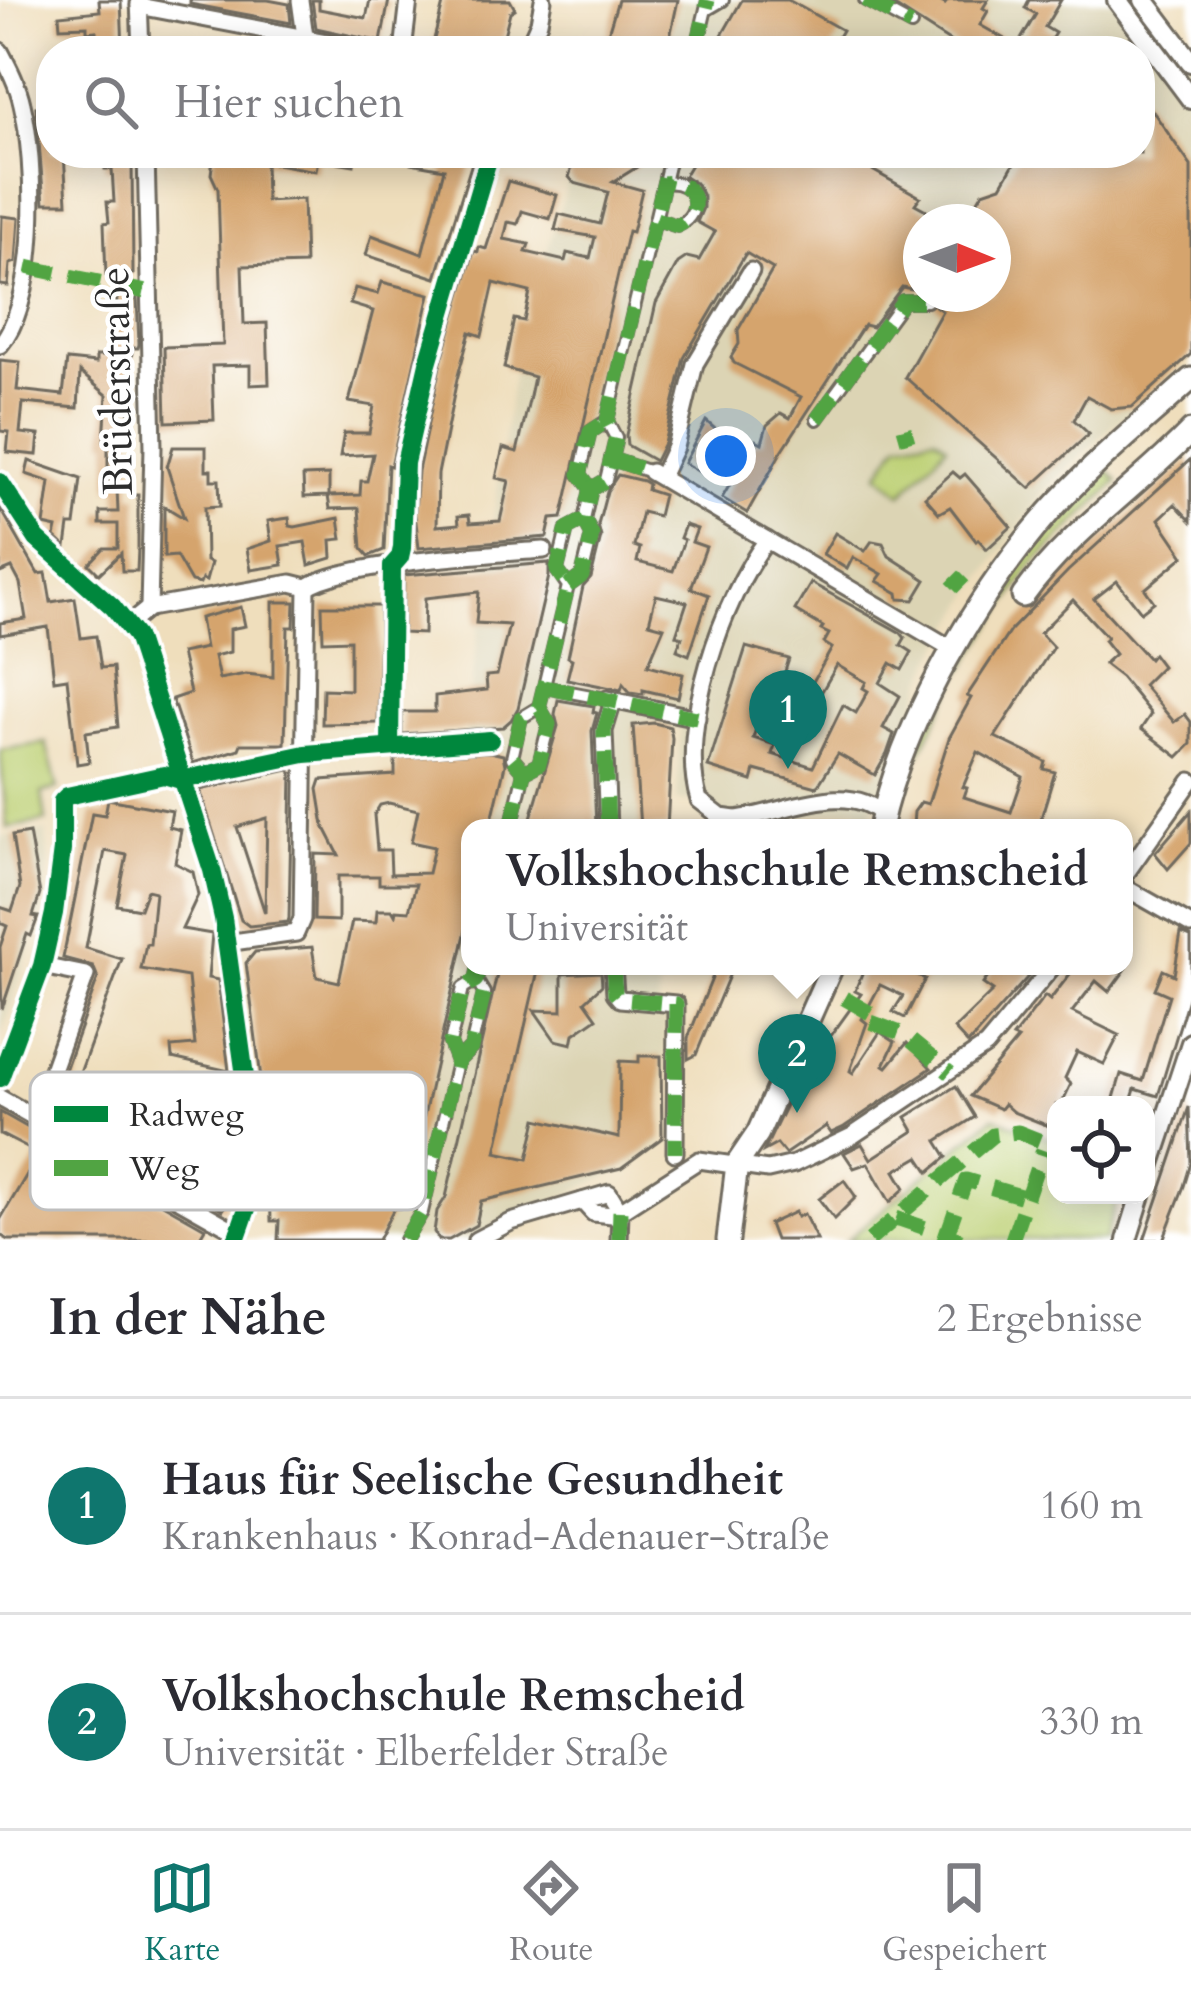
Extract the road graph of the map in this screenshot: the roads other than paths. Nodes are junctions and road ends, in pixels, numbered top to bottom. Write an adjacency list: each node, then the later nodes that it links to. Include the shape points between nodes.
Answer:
1 (301, 0): 13 (street)
2 (409, 0): 14 (street)
3 (543, 0): 15 (street)
4 (723, 0): 9 (street)
5 (865, 0): 10 (street)
6 (1117, 0): 17 (street)
7 (1144, 0): 20 (street)
8 (139, 3): 11 (street); 12 (street)
9 (707, 5): 16 (street)
10 (911, 25)
11 (140, 36)
12 (273, 36)
13 (304, 36)
14 (405, 36)
15 (531, 36)
16 (700, 36)
17 (1144, 36)
18 (0, 51): 29 (street, via 24,110 31,210 21,310)
19 (1155, 51): 21 (street)
20 (1191, 62)
21 (1191, 99)
22 (146, 168): 48 (street, Brüderstraße)
23 (486, 168): 44 (street, via 428,364 405,463 400,557)
24 (668, 168): 25 (street)
25 (664, 183): 26 (street); 26 (street, via 700,195 682,225)
26 (656, 219): 32 (street)
27 (751, 272): 37 (street, via 695,364 675,447)
28 (903, 302): 31 (street)
29 (0, 345)
30 (1191, 379): 34 (main road)
31 (817, 419)
32 (608, 422): 35 (street, via 616,438); 39 (street, via 590,432 580,474)
33 (1191, 430): 36 (main road)
34 (1126, 437): 36 (main road); 50 (main road, via 1029,537)
35 (611, 459): 37 (street); 39 (street, via 606,480)
36 (1154, 466): 47 (main road, via 1079,531)
37 (656, 475): 41 (street)
38 (0, 482): 49 (street, via 37,539)
39 (591, 490): 40 (street)
40 (584, 520): 42 (street, via 567,529); 45 (street, via 592,535 582,576)
41 (767, 541): 50 (street); 54 (street, via 718,640)
42 (562, 549): 43 (street); 45 (street, via 557,570)
43 (544, 550): 44 (street)
44 (392, 566): 46 (street); 57 (street)
45 (568, 586): 51 (street)
46 (308, 587): 48 (street, via 291,583); 58 (street)
47 (1023, 596)
48 (149, 608): 49 (street)
49 (128, 625): 60 (street)
50 (954, 650): 65 (main road)
51 (544, 687): 52 (street); 53 (street)
52 (610, 700): 54 (street); 63 (street)
53 (539, 707): 55 (street, via 521,718); 59 (street, via 549,724 539,764)
54 (697, 718): 64 (street, via 699,800 721,817 851,799 871,802)
55 (517, 738): 56 (street); 59 (street, via 512,758)
56 (490, 740): 57 (street)
57 (390, 747): 58 (street)
58 (305, 754): 60 (street); 69 (street, via 302,919 296,933)
59 (524, 772): 62 (street)
60 (181, 779): 69 (street); 70 (street, via 164,775 62,801 60,878)
61 (1191, 781): 66 (street)
62 (513, 819)
63 (608, 819)
64 (880, 819)
65 (883, 819)
66 (1133, 863)
67 (1133, 892): 68 (street)
68 (1191, 925)
69 (226, 943): 79 (street)
70 (42, 966): 78 (street, via 86,975); 80 (street)
71 (476, 975): 77 (street, via 463,988 450,1043)
72 (479, 975): 77 (street, via 484,993 471,1048)
73 (614, 975): 84 (street, via 620,999 676,1004)
74 (828, 975): 85 (main road)
75 (1045, 975): 85 (street, via 986,1046 852,1136 794,1164)
76 (1191, 1043): 83 (street)
77 (457, 1062): 86 (street)
78 (51, 1072)
79 (244, 1072)
80 (0, 1078)
81 (0, 1097): 82 (street)
82 (30, 1115)
83 (1155, 1152)
84 (674, 1153)
85 (737, 1164): 91 (street, via 699,1160); 96 (main road)
86 (426, 1195)
87 (582, 1201): 91 (street, via 593,1214); 91 (street, via 609,1193); 94 (street)
88 (1138, 1204): 97 (street)
89 (193, 1210): 92 (street)
90 (422, 1210): 93 (street)
91 (620, 1211): 95 (street)
92 (238, 1236)
93 (404, 1240)
94 (476, 1240)
95 (619, 1240)
96 (728, 1240)
97 (1127, 1240)

